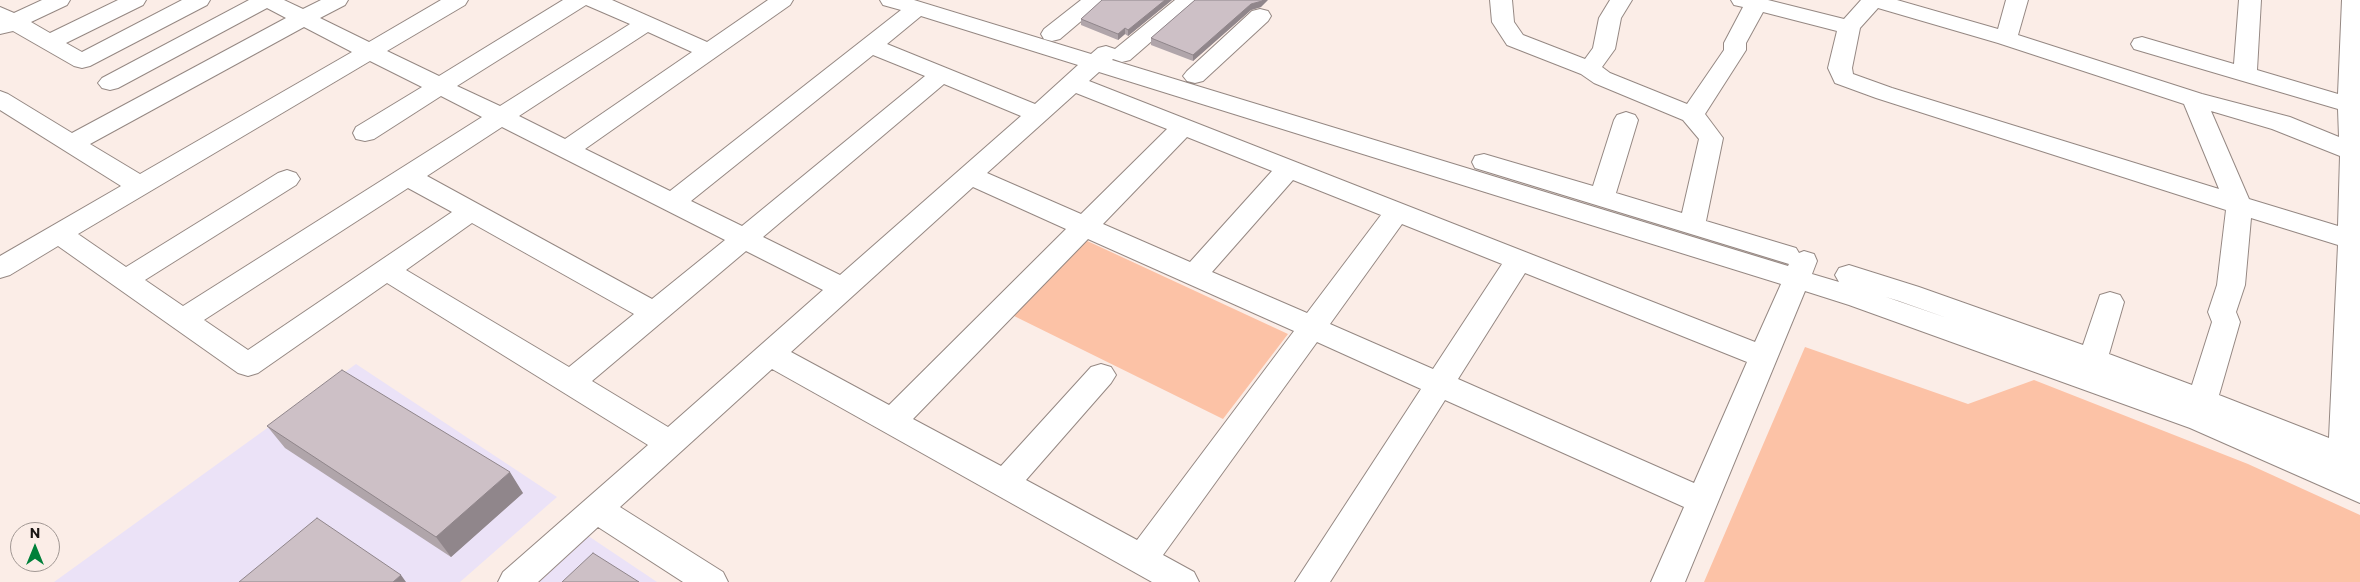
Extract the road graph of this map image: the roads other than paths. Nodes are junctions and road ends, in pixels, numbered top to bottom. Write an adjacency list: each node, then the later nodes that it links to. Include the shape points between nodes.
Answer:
1 (59, 0): 23 (street)
2 (135, 0): 28 (street)
3 (199, 0): 28 (street, via 82,60)
4 (266, 0): 22 (street); 38 (street)
5 (337, 0): 22 (street)
6 (457, 0): 31 (street)
7 (578, 0): 40 (street)
8 (594, 0): 24 (street)
9 (782, 0): 32 (street)
10 (891, 0): 20 (street)
11 (1095, 0): 26 (street)
12 (1188, 0): 33 (street)
13 (1501, 0): 34 (street, via 1503,22 1516,40)
14 (1621, 0): 34 (street, via 1610,18 1604,49)
15 (1873, 0): 25 (street); 27 (street)
16 (2017, 0): 27 (street)
17 (2250, 0): 36 (street)
18 (2352, 0): 43 (street)
19 (1749, 2): 25 (street); 45 (street, via 1735,50)
20 (927, 4): 26 (street); 30 (street); 33 (street)
21 (1260, 16): 37 (street)
22 (303, 18): 31 (street); 50 (street)
23 (5, 21): 28 (street)
24 (647, 23): 32 (street); 46 (street)
25 (1849, 27): 60 (street, via 1840,68 1843,78)
26 (1052, 34): 33 (street)
27 (2006, 38): 42 (street)
28 (50, 42)
29 (2142, 44): 36 (street)
30 (871, 46): 35 (street); 59 (street)
31 (371, 50): 40 (street); 57 (street)
32 (709, 51): 51 (street)
33 (1109, 56): 37 (street); 39 (street); 71 (street)
34 (1589, 69): 45 (street, via 1602,78)
35 (941, 75): 44 (street); 66 (street)
36 (2245, 75): 43 (street)
37 (1195, 76): 58 (street)
38 (110, 83)
39 (1073, 83): 44 (street); 48 (street)
40 (441, 86): 46 (street); 49 (street)
41 (0, 99): 50 (street)
42 (2194, 99): 52 (street, via 2281,123); 60 (street)
43 (2350, 104): 52 (street)
44 (1038, 114): 54 (street)
45 (1692, 115): 63 (street, via 1711,138)
46 (503, 117): 51 (street); 55 (street)
47 (1626, 120): 58 (street)
48 (1183, 127): 53 (street); 64 (street)
49 (365, 133)
50 (71, 144): 57 (street)
51 (568, 149): 59 (street)
52 (2352, 152): 67 (street)
53 (1288, 168): 62 (street); 72 (street)
54 (969, 175): 64 (street); 74 (street)
55 (409, 177): 61 (street); 77 (street)
56 (287, 179): 73 (street)
57 (140, 186): 65 (street)
58 (1602, 197): 63 (street)
59 (673, 202): 66 (street)
60 (2239, 206): 67 (street); 85 (street, via 2231,285 2222,312 2226,322)
61 (472, 211): 70 (street); 76 (street)
62 (1397, 212): 68 (street); 78 (street)
63 (1692, 225): 71 (street)
64 (1084, 226): 72 (street); 86 (street)
65 (59, 234): 69 (street); 73 (street)
66 (744, 238): 74 (street); 76 (street)
67 (2350, 240): 88 (street)
68 (1519, 260): 80 (street); 84 (street)
69 (0, 268)
70 (386, 270): 77 (street, via 248,365); 83 (street)
71 (1800, 270): 80 (street); 81 (street, via 1909,294); 90 (street, via 1859,298 2201,420)
72 (1194, 275): 78 (street)
73 (125, 280): 77 (street)
74 (844, 288): 79 (street)
75 (2110, 302): 81 (street)
76 (655, 313): 83 (street)
77 (183, 320)
78 (1312, 328): 84 (street); 93 (street)
79 (770, 354): 86 (street); 87 (street)
80 (1763, 358): 91 (street)
81 (2093, 360): 85 (street)
82 (1101, 375): 89 (street)
83 (571, 382): 87 (street)
84 (1440, 384): 91 (street); 97 (street)
85 (2202, 401): 88 (street)
86 (892, 421): 89 (street)
87 (670, 443): 92 (street)
88 (2352, 462)
89 (1004, 484): 93 (street)
90 (2360, 490)
91 (1702, 501): 98 (street)
92 (596, 510): 94 (street); 95 (street)
93 (1141, 560): 96 (street)
94 (515, 582)
95 (711, 582)
96 (1182, 582)
97 (1312, 582)
98 (1668, 582)

